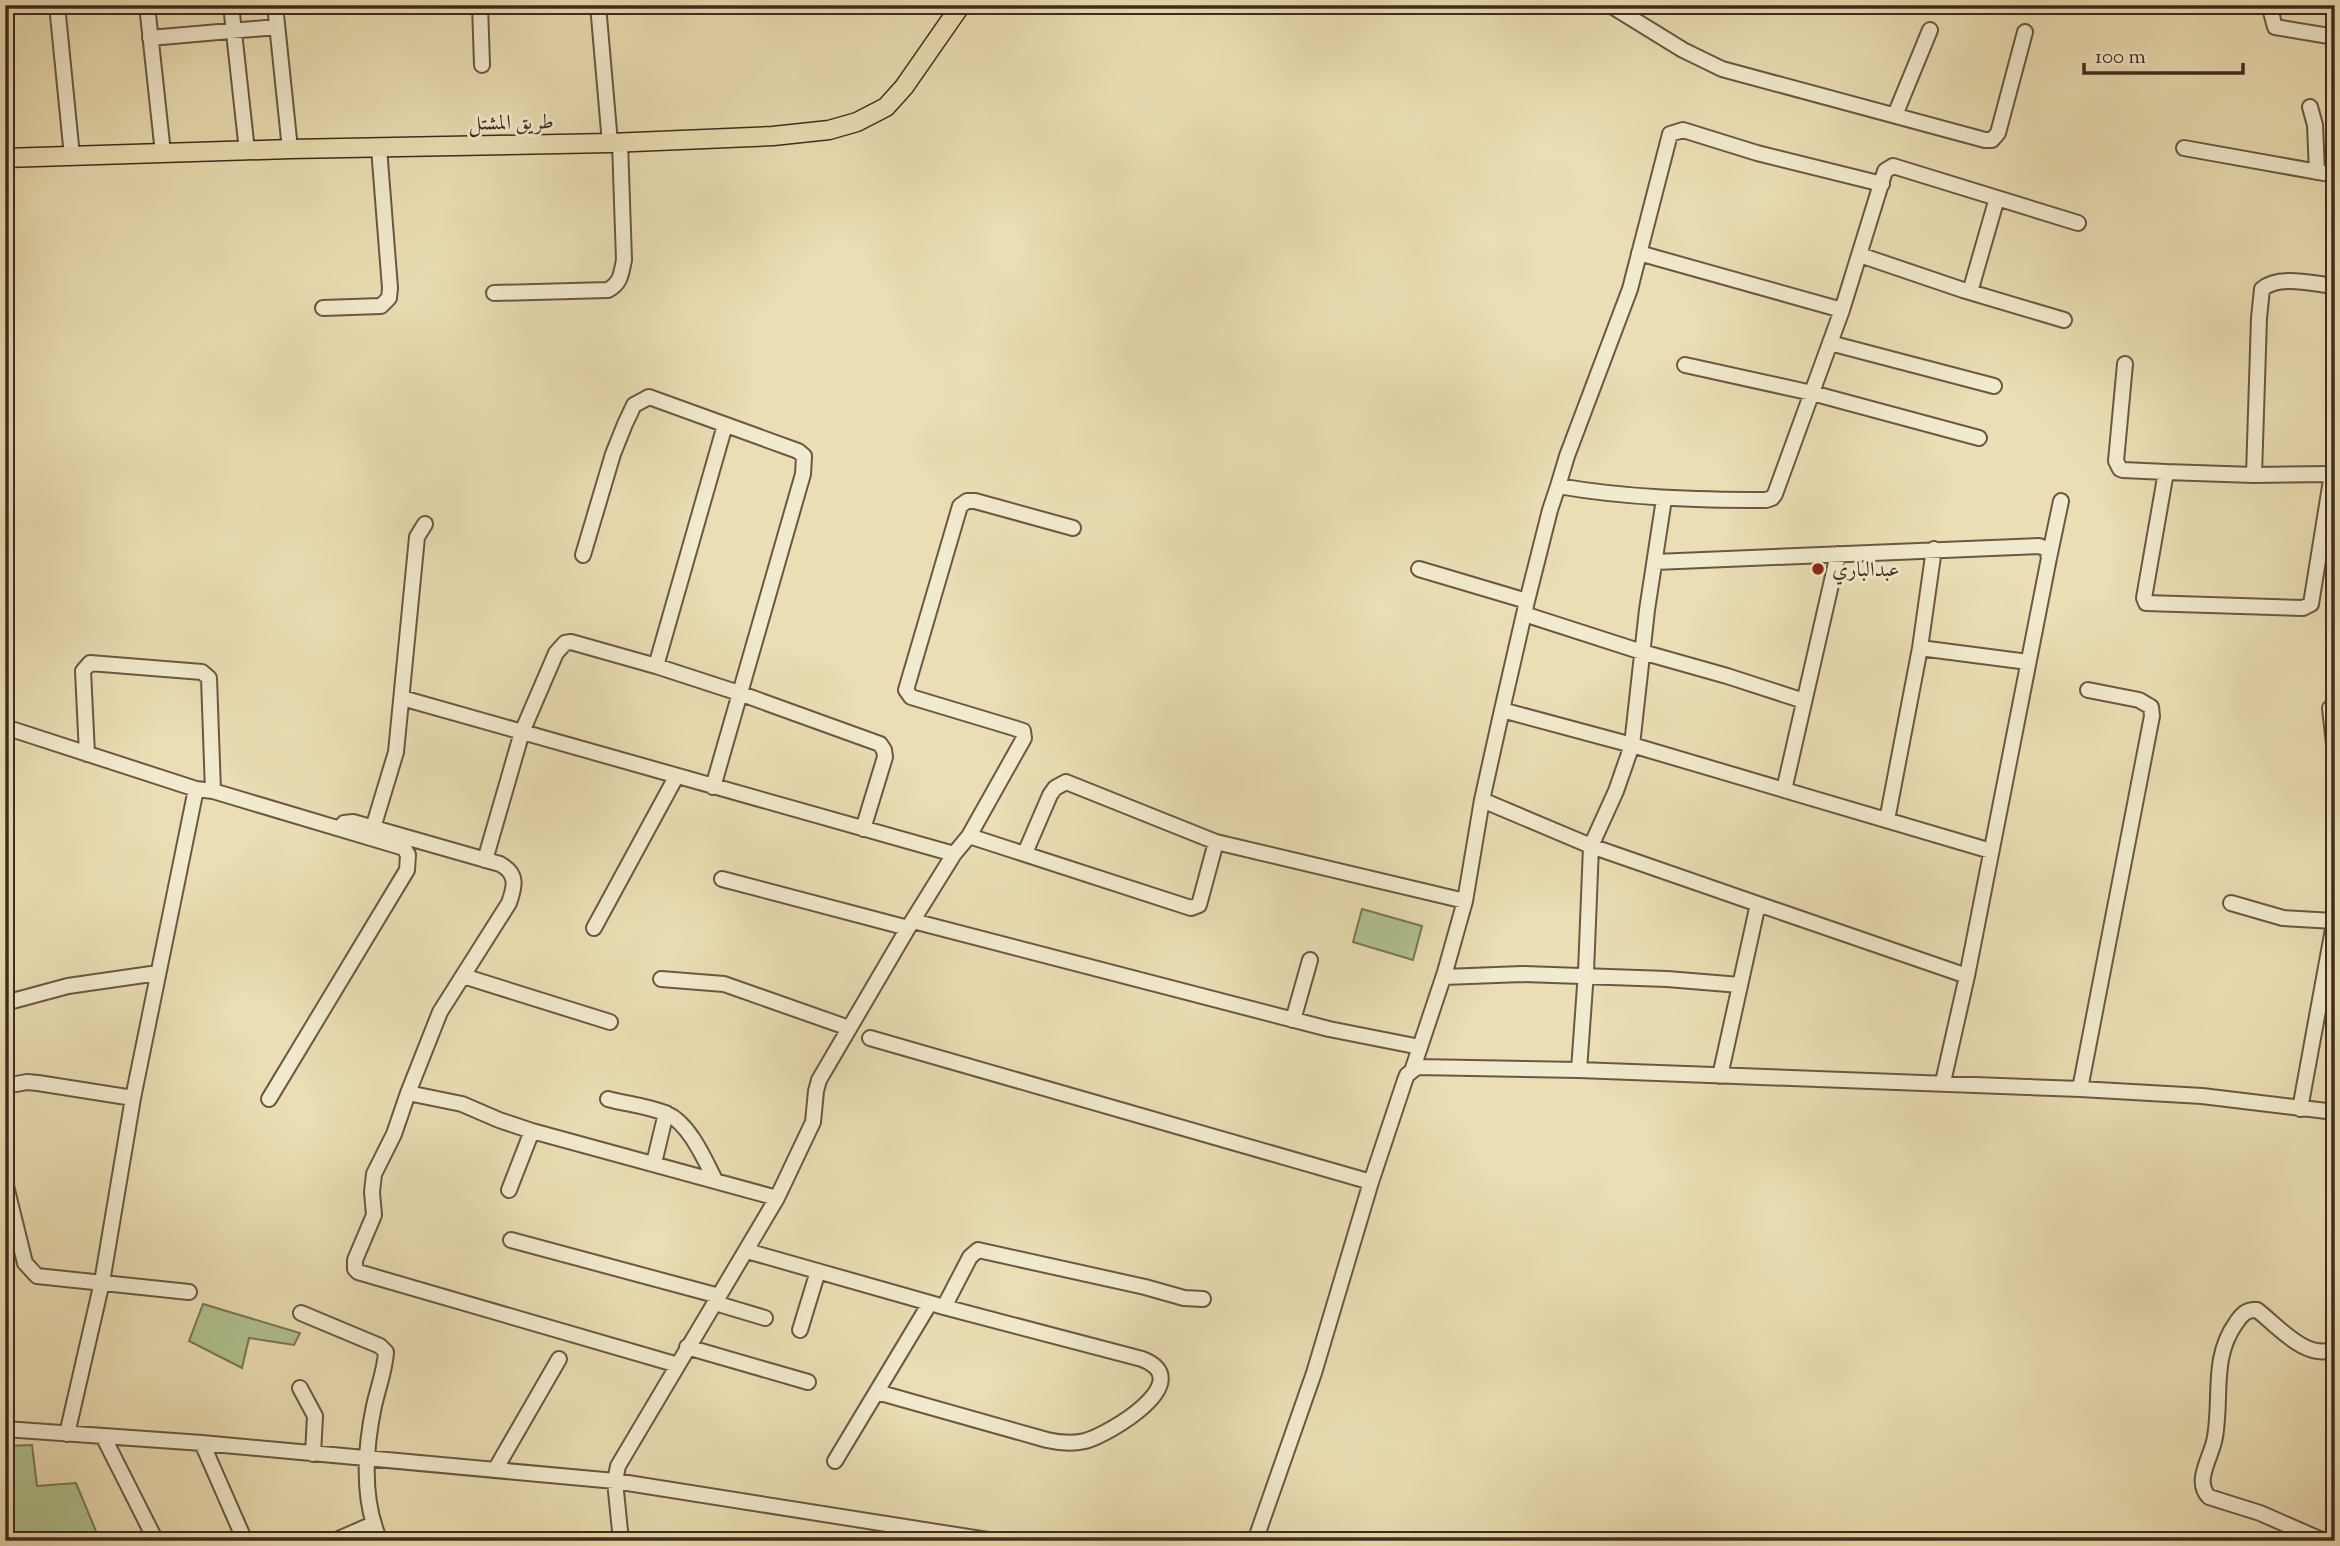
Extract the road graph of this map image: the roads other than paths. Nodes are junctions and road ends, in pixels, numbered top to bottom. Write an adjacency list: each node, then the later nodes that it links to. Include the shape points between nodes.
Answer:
1 (57, 5): 25 (street)
2 (147, 5): 15 (street)
3 (231, 5): 12 (street)
4 (275, 5): 10 (street)
5 (480, 5): 16 (street)
6 (598, 5): 19 (street)
7 (961, 5): 19 (main road, طريق المشتل, via 904,87 886,107 857,122 784,135)
8 (1610, 5): 18 (street, via 1721,69)
9 (2269, 5): 14 (street, via 2275,27)
10 (277, 27): 12 (street); 22 (street)
11 (1930, 30): 18 (street)
12 (233, 31): 15 (street); 23 (street)
13 (2025, 32): 18 (street, via 1996,138 1985,140)
14 (2335, 37)
15 (150, 38): 24 (street)
16 (482, 65)
17 (2310, 107): 27 (street)
18 (1895, 115)
19 (615, 143): 20 (main road, طريق المشتل); 36 (street, via 624,260 621,279 608,289)
20 (379, 148): 22 (main road, طريق المشتل); 37 (street, via 389,298 381,306)
21 (2184, 148): 27 (street)
22 (290, 149): 23 (main road, طريق المشتل)
23 (247, 151): 24 (main road, طريق المشتل)
24 (163, 153): 25 (main road, طريق المشتل)
25 (72, 156): 26 (main road, طريق المشتل)
26 (5, 158)
27 (2317, 172): 28 (street)
28 (2335, 175)
29 (1882, 184): 30 (street, via 1885,171 1893,166); 32 (street, via 1674,131 1667,138); 33 (street)
30 (1997, 198): 31 (street); 35 (street)
31 (2078, 223)
32 (1639, 253): 38 (street); 50 (street)
33 (1860, 255): 35 (street); 38 (street)
34 (2335, 286): 49 (street, via 2291,282 2269,283 2262,289)
35 (1970, 292): 39 (street)
36 (494, 293)
37 (323, 308)
38 (1842, 310): 40 (street)
39 (2064, 320)
40 (1830, 343): 43 (street); 44 (street)
41 (2125, 364): 47 (street, via 2116,461 2123,470)
42 (1685, 365): 44 (street)
43 (1993, 386)
44 (1812, 393): 46 (street); 51 (street, via 1772,498)
45 (725, 425): 57 (street, via 649,397 634,405 613,454); 65 (street); 67 (street, via 798,451 805,462)
46 (1979, 438)
47 (2166, 472): 48 (street, via 2146,603 2303,608 2311,604); 49 (street)
48 (2334, 474): 49 (street)
49 (2254, 475)
50 (1558, 486): 51 (street); 61 (street)
51 (1664, 499): 59 (street)
52 (2061, 501): 58 (street)
53 (425, 524): 68 (street, via 417,537)
54 (1073, 528): 87 (street, via 975,501 960,506 906,690 911,697 1023,732 1021,747)
55 (1934, 549): 56 (street); 58 (street, via 2039,546 2047,549); 62 (street)
56 (1838, 554): 59 (street); 69 (street)
57 (583, 555)
58 (2049, 558): 64 (street)
59 (1655, 562): 63 (street)
60 (1419, 569): 61 (street)
61 (1525, 608): 63 (street); 71 (street)
62 (1920, 648): 64 (street); 83 (street)
63 (1642, 652): 69 (street); 74 (street)
64 (2028, 662): 90 (street)
65 (656, 666): 67 (street); 73 (street, via 565,643 556,653)
66 (2088, 690): 120 (street, via 2145,703 2152,716)
67 (739, 693): 78 (street); 86 (street, via 880,744 885,757)
68 (402, 698): 73 (street); 85 (street, via 396,752)
69 (1804, 701): 80 (street)
70 (2330, 708): 75 (street)
71 (1502, 710): 74 (street); 82 (street)
72 (5, 727): 76 (street)
73 (522, 732): 77 (street); 93 (street)
74 (1632, 745): 80 (street); 89 (street)
75 (2335, 753)
76 (87, 754): 79 (street); 81 (street, via 83,671 90,663 202,672 209,678)
77 (676, 777): 78 (street); 100 (street)
78 (713, 787): 86 (street)
79 (195, 789): 81 (street); 102 (street)
80 (1784, 790): 83 (street)
81 (213, 791): 84 (street)
82 (1482, 800): 89 (street); 95 (street)
83 (1887, 820): 90 (street)
84 (340, 828): 85 (street, via 348,821); 123 (street, via 404,848 407,870)
85 (373, 828): 93 (street)
86 (863, 829): 92 (street)
87 (970, 836): 91 (street); 92 (street)
88 (1216, 842): 91 (street, via 1066,782 1050,795); 91 (street, via 1199,905 1191,908); 95 (street)
89 (1591, 846): 97 (street); 105 (street)
90 (1991, 850): 106 (street)
91 (1025, 853)
92 (954, 854): 99 (street)
93 (485, 860): 103 (street, via 508,868 515,887)
94 (722, 879): 99 (street)
95 (1465, 901): 104 (street)
96 (2231, 903): 98 (street, via 2283,918)
97 (1758, 904): 106 (street); 108 (street)
98 (2334, 919): 125 (street)
99 (910, 924): 110 (street); 112 (street)
100 (594, 928)
101 (1310, 960): 110 (street)
102 (158, 973): 109 (street, via 68,986); 122 (street)
103 (463, 976): 111 (street); 121 (street, via 440,1012)
104 (1444, 976): 105 (street); 114 (street)
105 (1586, 976): 108 (street); 115 (street)
106 (1967, 976): 118 (street)
107 (661, 979): 112 (street, via 724,984)
108 (1740, 985): 117 (street)
109 (5, 1003)
110 (1293, 1020): 114 (street)
111 (610, 1022)
112 (849, 1027): 134 (street, via 819,1080 813,1122)
113 (870, 1038): 132 (street)
114 (1420, 1047): 116 (street)
115 (1579, 1070): 116 (street, via 1417,1067); 117 (street)
116 (1412, 1071): 132 (street)
117 (1720, 1076): 118 (street)
118 (1943, 1082): 120 (street)
119 (5, 1086): 122 (street, via 38,1083)
120 (2080, 1089): 125 (street, via 2202,1096)
121 (408, 1093): 128 (street, via 462,1104); 150 (street, via 374,1174 374,1215 355,1269)
122 (133, 1098): 138 (street)
123 (269, 1099)
124 (608, 1099): 127 (street)
125 (2300, 1109): 126 (street)
126 (2335, 1112)
127 (666, 1113): 129 (street); 130 (street, via 689,1134)
128 (532, 1131): 129 (street); 133 (street)
129 (654, 1163): 130 (street)
130 (715, 1180): 134 (street)
131 (5, 1182): 138 (street, via 29,1269 37,1276)
132 (1371, 1182): 171 (street, via 1314,1373)
133 (509, 1190)
134 (777, 1198): 136 (street)
135 (511, 1240): 141 (street)
136 (747, 1251): 137 (street); 141 (street)
137 (818, 1271): 142 (street); 146 (street)
138 (102, 1282): 139 (street); 155 (street)
139 (189, 1292)
140 (1203, 1299): 143 (street, via 978,1250)
141 (717, 1300): 145 (street); 147 (street)
142 (930, 1303): 143 (street); 153 (street)
143 (944, 1307): 153 (street, via 1151,1363 1160,1378 1157,1392 1107,1433 1067,1443)
144 (301, 1313): 159 (street, via 385,1348)
145 (765, 1318)
146 (800, 1330)
147 (687, 1347): 150 (street); 151 (street)
148 (2335, 1349): 172 (street, via 2314,1350 2298,1343 2257,1310 2241,1315 2223,1346 2218,1422 2201,1483 2208,1497)
149 (559, 1359): 161 (street)
150 (678, 1365): 162 (street, via 618,1466)
151 (808, 1382)
152 (300, 1388): 158 (street, via 315,1416)
153 (877, 1392): 160 (street)
154 (5, 1429): 155 (street)
155 (67, 1434): 156 (street)
156 (103, 1436): 157 (street); 165 (street)
157 (202, 1443): 158 (street); 166 (street)
158 (313, 1454): 159 (street)
159 (368, 1459): 161 (street); 163 (street)
160 (835, 1461)
161 (495, 1470): 162 (street)
162 (615, 1480): 164 (street); 169 (street)
163 (373, 1524): 167 (street); 168 (street)
164 (900, 1534): 170 (street)
165 (156, 1541)
166 (245, 1541)
167 (334, 1541)
168 (380, 1541)
169 (621, 1541)
170 (994, 1541)
171 (1255, 1541)
172 (2324, 1541)

